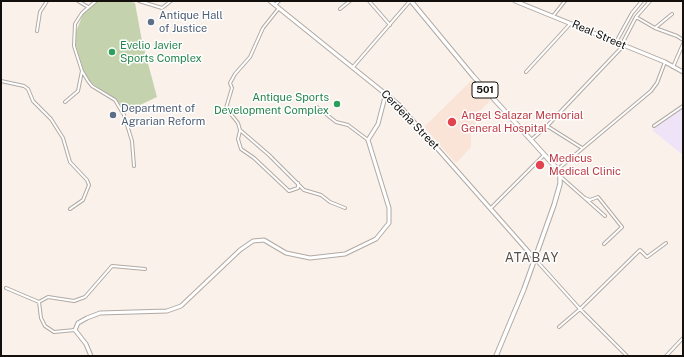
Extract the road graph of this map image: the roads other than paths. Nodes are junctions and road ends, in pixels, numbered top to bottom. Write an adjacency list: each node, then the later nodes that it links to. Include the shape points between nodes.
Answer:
1 (47, 1): 25 (street, via 40,12)
2 (78, 1): 16 (street)
3 (96, 1): 16 (street)
4 (139, 1): 5 (street, via 162,8)
5 (171, 1)
6 (270, 1): 15 (main road, Cerdeña Street)
7 (279, 1): 15 (street)
8 (350, 1): 18 (street)
9 (369, 1): 23 (street)
10 (410, 1): 23 (street); 45 (main road, 501)
11 (516, 1): 20 (main road, Real Street)
12 (565, 1): 20 (street)
13 (642, 1): 27 (street, via 632,13)
14 (650, 1): 21 (street)
15 (275, 5): 17 (main road, Cerdeña Street)
16 (88, 7): 33 (street, via 76,24 74,35 74,46)
17 (279, 8): 31 (main road, Cerdeña Street); 43 (street, via 263,28 250,56 230,83 232,88 226,108 238,123)
18 (340, 9)
19 (672, 14): 24 (street)
20 (553, 16): 22 (main road, Real Street)
21 (636, 17): 24 (street); 29 (street)
22 (570, 23): 27 (main road, Real Street); 34 (street, via 563,34)
23 (390, 25): 31 (street)
24 (655, 28): 26 (street)
25 (37, 31)
26 (683, 40)
27 (616, 42): 29 (main road, Real Street)
28 (683, 44): 32 (street)
29 (623, 45): 30 (main road, Real Street); 41 (street)
30 (665, 62): 32 (main road, Real Street); 46 (street, via 651,91)
31 (353, 67): 37 (main road, Cerdeña Street)
32 (673, 67): 35 (main road, Real Street)
33 (82, 71): 38 (street, via 78,91); 48 (street, via 92,86 115,100 124,115 132,140)
34 (526, 72)
35 (683, 72)
36 (1, 81): 55 (street, via 28,89 33,101 51,119 62,138 70,162 87,180 89,185 83,200)
37 (386, 93): 44 (main road, via 378,124); 54 (main road, Cerdeña Street)
38 (65, 102)
39 (683, 106): 42 (street)
40 (317, 107): 44 (street, via 336,122 348,125)
41 (547, 126): 45 (street); 46 (street)
42 (654, 126)
43 (240, 130): 51 (street); 51 (street, via 238,139 241,149 289,191 298,188)
44 (368, 140): 65 (main road, via 389,208 389,223 376,239 344,254 310,258 286,253 264,240 254,240 180,306 167,311 100,313 78,324)
45 (530, 140): 47 (main road, 501)
46 (582, 148): 49 (street)
47 (544, 155): 49 (main road, 501); 54 (street)
48 (134, 166)
49 (558, 169): 50 (main road, 501)
50 (560, 176): 52 (street); 59 (main road, 501, via 554,205)
51 (298, 182): 53 (street, via 304,190 321,195)
52 (585, 198): 56 (street); 57 (street, via 590,200 598,197 622,227)
53 (345, 208)
54 (491, 208): 59 (main road, Cerdeña Street)
55 (70, 209)
56 (605, 216)
57 (604, 244)
58 (666, 244): 63 (street, via 647,257 640,250)
59 (534, 258): 63 (street); 68 (main road, 501)
60 (145, 269): 62 (street, via 112,266 85,297 74,301 48,297)
61 (6, 288): 62 (street)
62 (39, 302): 65 (street, via 45,326 54,332)
63 (580, 309): 64 (street); 69 (street)
64 (559, 327)
65 (75, 330): 67 (main road, via 86,344)
66 (683, 338): 70 (street)
67 (91, 356)
68 (496, 356)
69 (627, 356)
70 (666, 356)

